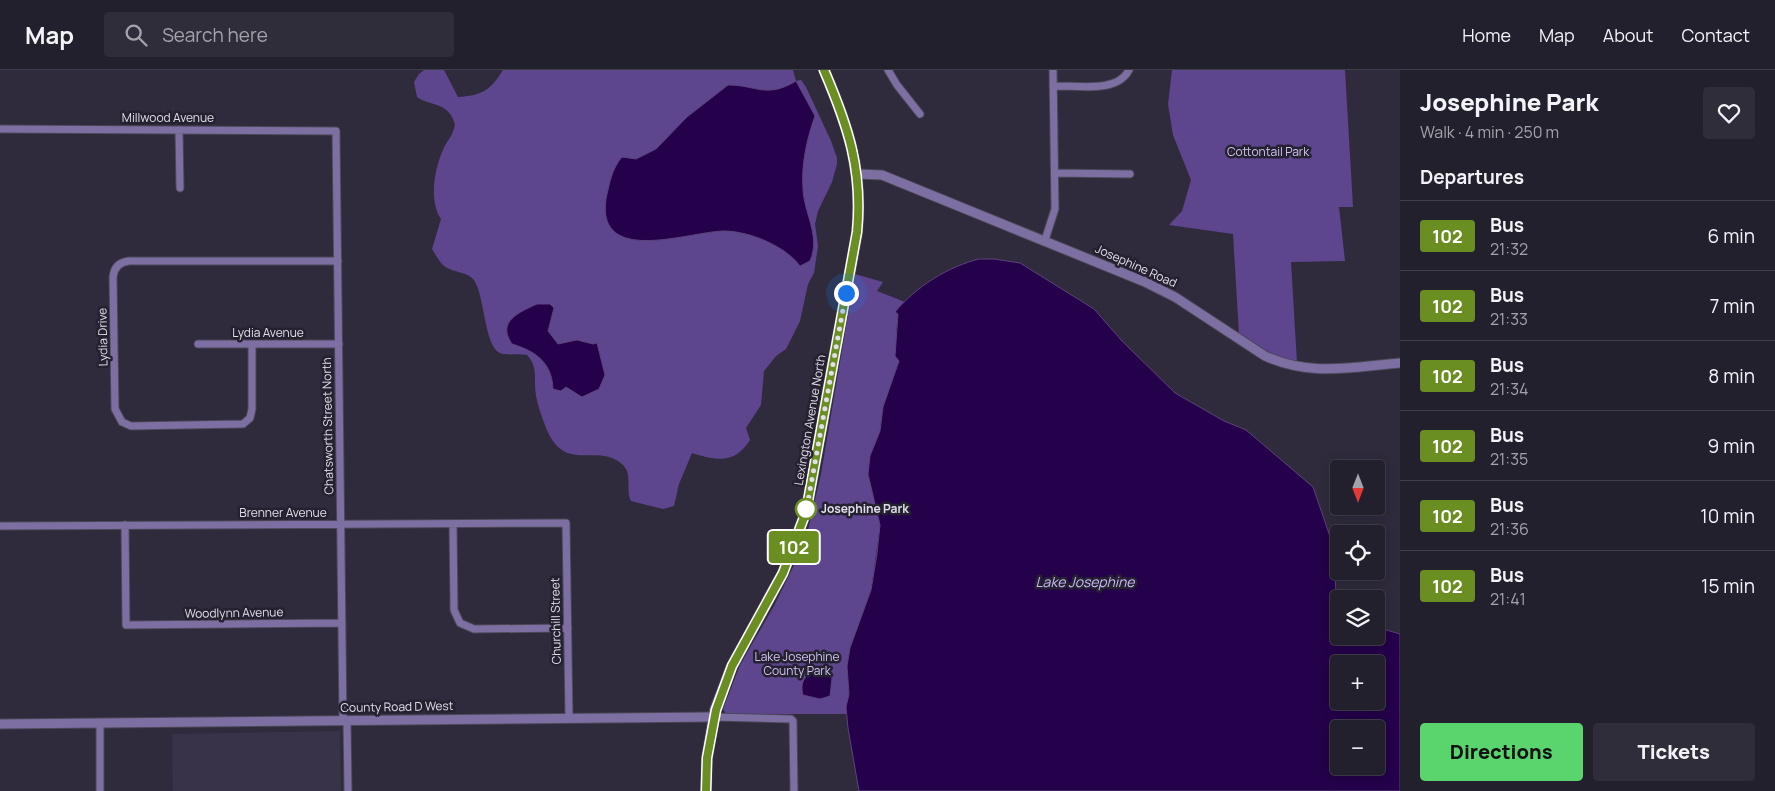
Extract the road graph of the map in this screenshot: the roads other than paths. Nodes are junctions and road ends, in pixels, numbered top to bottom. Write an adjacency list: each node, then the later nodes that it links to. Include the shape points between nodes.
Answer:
1 (824, 70): 11 (main road, Lexington Avenue North, via 847,127)
2 (888, 70): 6 (street)
3 (1053, 70): 5 (street)
4 (1129, 70): 5 (street, via 1123,79 1113,84)
5 (1054, 86): 10 (street)
6 (920, 114)
7 (0, 129): 8 (street, Millwood Avenue)
8 (180, 130): 9 (street, Millwood Avenue); 13 (street)
9 (336, 131): 15 (street, Chatsworth Street North)
10 (1055, 173): 12 (street); 14 (street, via 1055,210)
11 (857, 174): 14 (street, Josephine Road, via 882,175); 27 (main road, Lexington Avenue North, via 857,232 806,512 783,573 732,666)
12 (1130, 174)
13 (180, 188)
14 (1044, 240): 19 (street, Josephine Road, via 1159,288 1278,362 1320,370)
15 (338, 261): 17 (street, Lydia Drive, via 129,260 116,268 113,277 115,409 122,422 131,426 243,424 250,418 252,409); 18 (street, Chatsworth Street North)
16 (198, 344): 17 (street, Lydia Avenue)
17 (252, 344): 18 (street, Lydia Avenue)
18 (339, 344): 21 (street, Chatsworth Street North)
19 (1400, 362)
20 (566, 523): 22 (street, Brenner Avenue); 26 (street, Churchill Street)
21 (341, 524): 22 (street, Brenner Avenue); 23 (street, Brenner Avenue); 25 (street, Chatsworth Street North)
22 (453, 524): 26 (street, via 454,610 460,623 474,629)
23 (125, 525): 24 (street, Brenner Avenue); 25 (street, Woodlynn Avenue, via 126,625)
24 (0, 526)
25 (342, 623): 29 (street, Chatsworth Street North)
26 (568, 628): 28 (street, Churchill Street)
27 (713, 717): 28 (street, County Road D West); 34 (main road, Lexington Avenue North); 35 (street, County Road D West, via 787,717 793,721)
28 (569, 718): 29 (street, County Road D West)
29 (345, 721): 30 (street, County Road D West); 33 (street, Chatsworth Street North)
30 (100, 723): 31 (street, County Road D West); 32 (street)
31 (0, 724)
32 (100, 791)
33 (348, 791)
34 (706, 791)
35 (794, 791)

